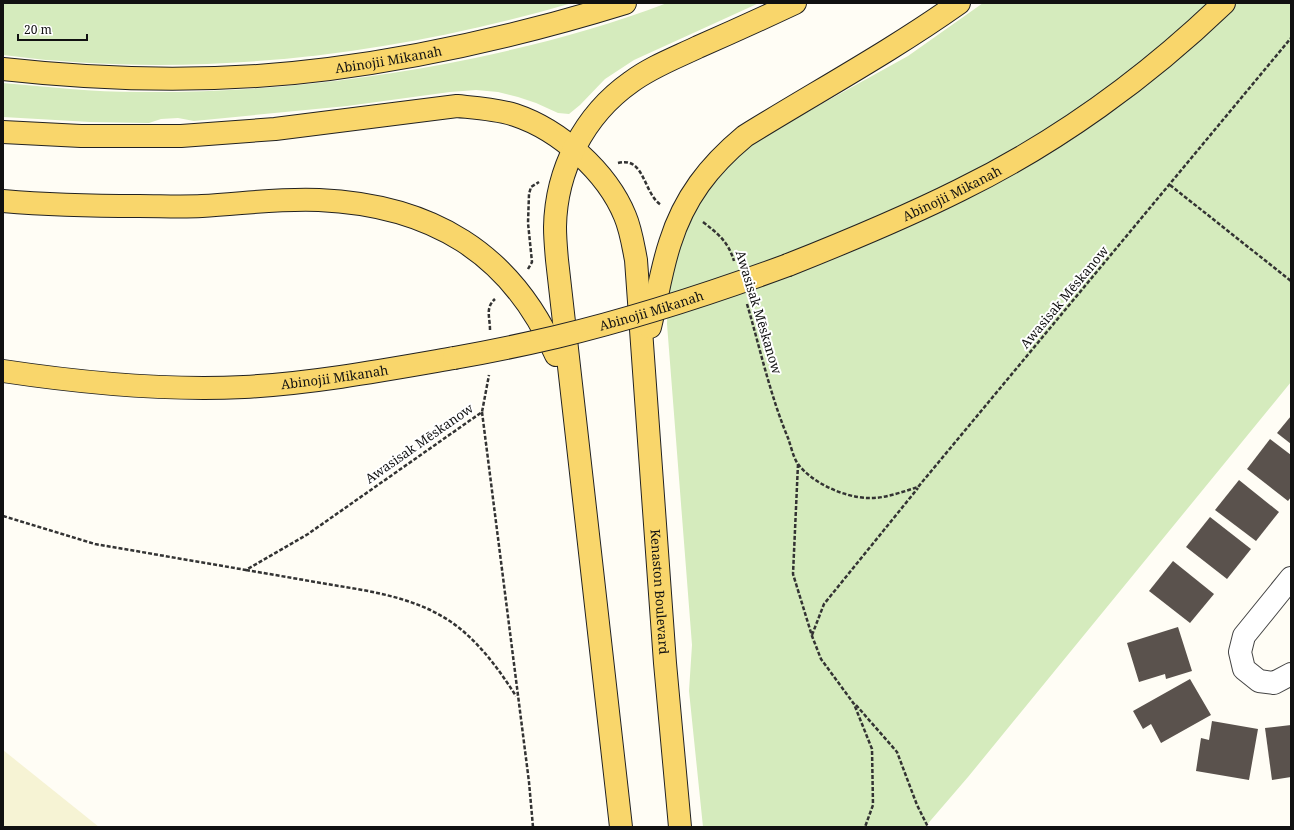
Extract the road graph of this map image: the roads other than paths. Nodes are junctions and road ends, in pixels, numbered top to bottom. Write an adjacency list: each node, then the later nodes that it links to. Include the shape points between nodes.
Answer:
1 (625, 3): 5 (main road, Abinojii Mikanah, via 559,23 468,45 327,69 203,78 75,76)
2 (794, 3): 7 (main road, via 666,62 631,82 614,95 596,115)
3 (959, 3): 9 (main road, via 892,48 745,136 726,152 693,192 670,241)
4 (1224, 3): 10 (main road, Abinojii Mikanah, bridge, via 1121,90 1067,128 962,189 846,242 731,286 616,321 556,337 454,358 363,374 244,387 117,385)
5 (3, 69)
6 (3, 132): 7 (main road, via 81,136 180,136 283,128 457,106 488,108 515,115 544,128)
7 (573, 148): 9 (main road, via 606,183 629,226 636,260); 11 (main road, via 562,177 555,226)
8 (3, 201): 11 (main road, via 76,206 201,206 263,200 319,200 377,206 402,212 447,231 469,244 513,284 540,324)
9 (644, 357): 15 (main road, Kenaston Boulevard, via 664,648)
10 (3, 371)
11 (572, 391): 14 (main road)
12 (1291, 578): 13 (street, via 1244,636 1240,652 1244,669 1259,681 1274,684)
13 (1291, 674)
14 (621, 827)
15 (680, 827)

